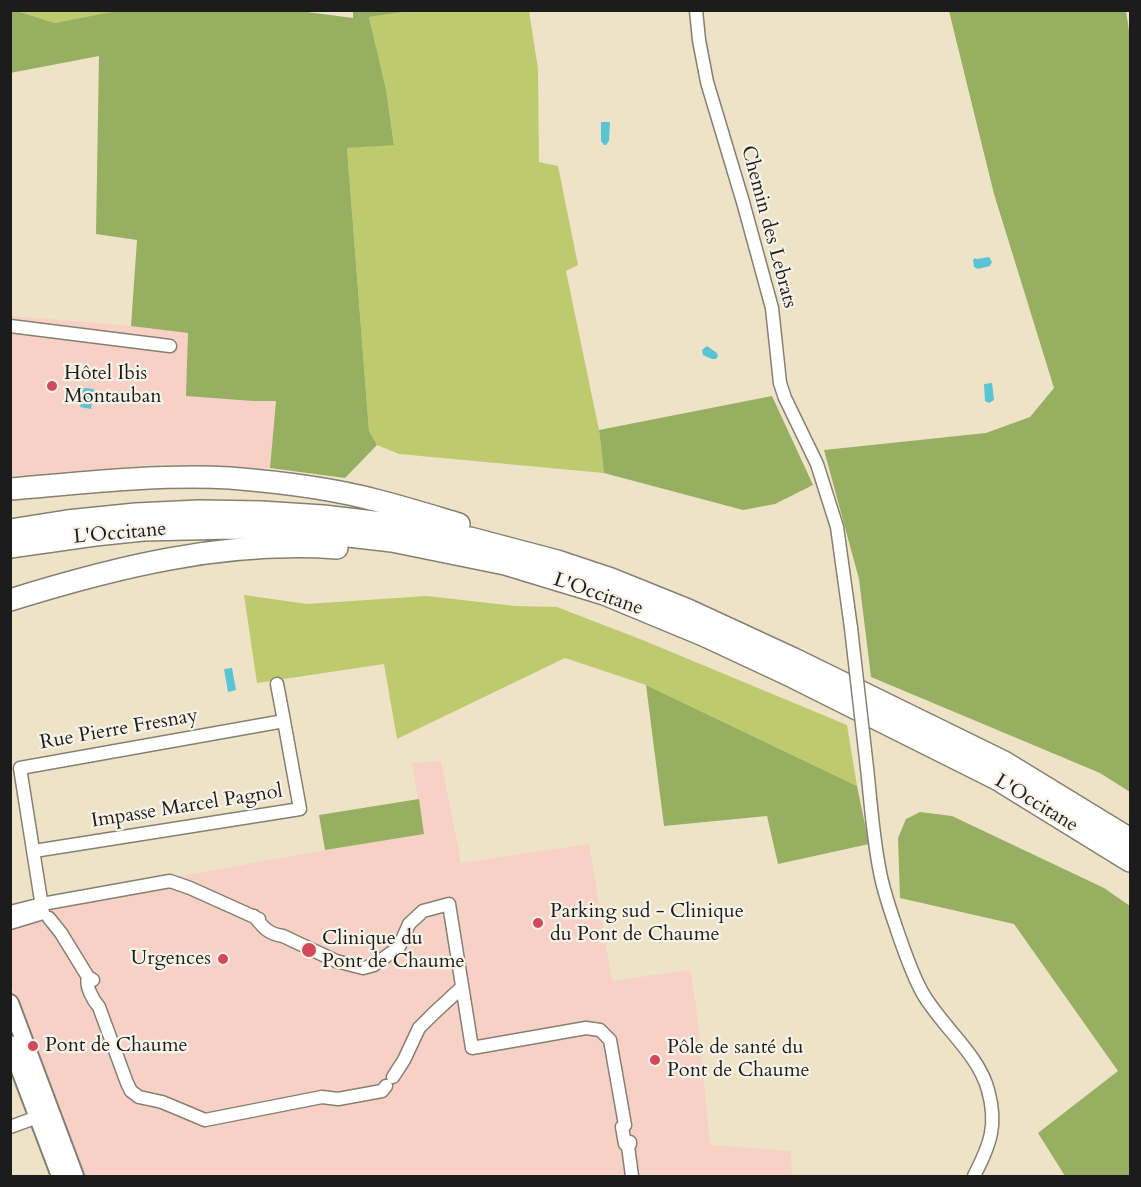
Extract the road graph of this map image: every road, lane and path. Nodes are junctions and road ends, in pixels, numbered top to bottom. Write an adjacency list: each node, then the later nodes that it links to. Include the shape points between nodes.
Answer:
1 (696, 10): 26 (street, Chemin des Lebrats, bridge, via 707,82 772,308 780,383 817,464 837,527 881,877 905,954 922,993 980,1070 988,1088 993,1132)
2 (10, 326): 3 (street)
3 (170, 346)
4 (10, 489): 7 (highway, via 181,477 277,482 420,512 500,535)
5 (10, 530): 7 (highway, L'Occitane, via 136,514 261,512 399,525 470,538)
6 (10, 547): 8 (highway, L'Occitane, via 143,530 233,528 392,541)
7 (557, 561): 12 (highway, L'Occitane, via 688,610 794,659 1004,762)
8 (505, 564): 9 (highway, via 310,546 250,548 153,561); 14 (highway, L'Occitane, via 604,594 793,677 996,779)
9 (10, 600)
10 (277, 684): 11 (street)
11 (284, 721): 13 (street, Rue Pierre Fresnay, via 20,768); 13 (street, Impasse Marcel Pagnol, via 300,809)
12 (1131, 839)
13 (34, 850): 15 (street, Rue Pierre Fresnay)
14 (1131, 861)
15 (49, 910): 16 (street); 17 (street); 18 (street, via 73,898 170,881 279,928 283,936 336,961 363,968 375,965 399,947 409,924 423,911 449,904); 18 (street, via 88,977 86,981 131,1091 205,1120 322,1097 338,1099 382,1091 404,1060 419,1028)
16 (10, 912)
17 (10, 923)
18 (461, 988): 25 (street, via 471,1048 586,1028 600,1030 610,1040)
19 (10, 1003): 24 (main road)
20 (10, 1044): 21 (main road)
21 (37, 1117): 22 (street); 23 (main road); 24 (street, via 43,1115 48,1120)
22 (10, 1127)
23 (60, 1176)
24 (74, 1176)
25 (632, 1176)
26 (974, 1176)

